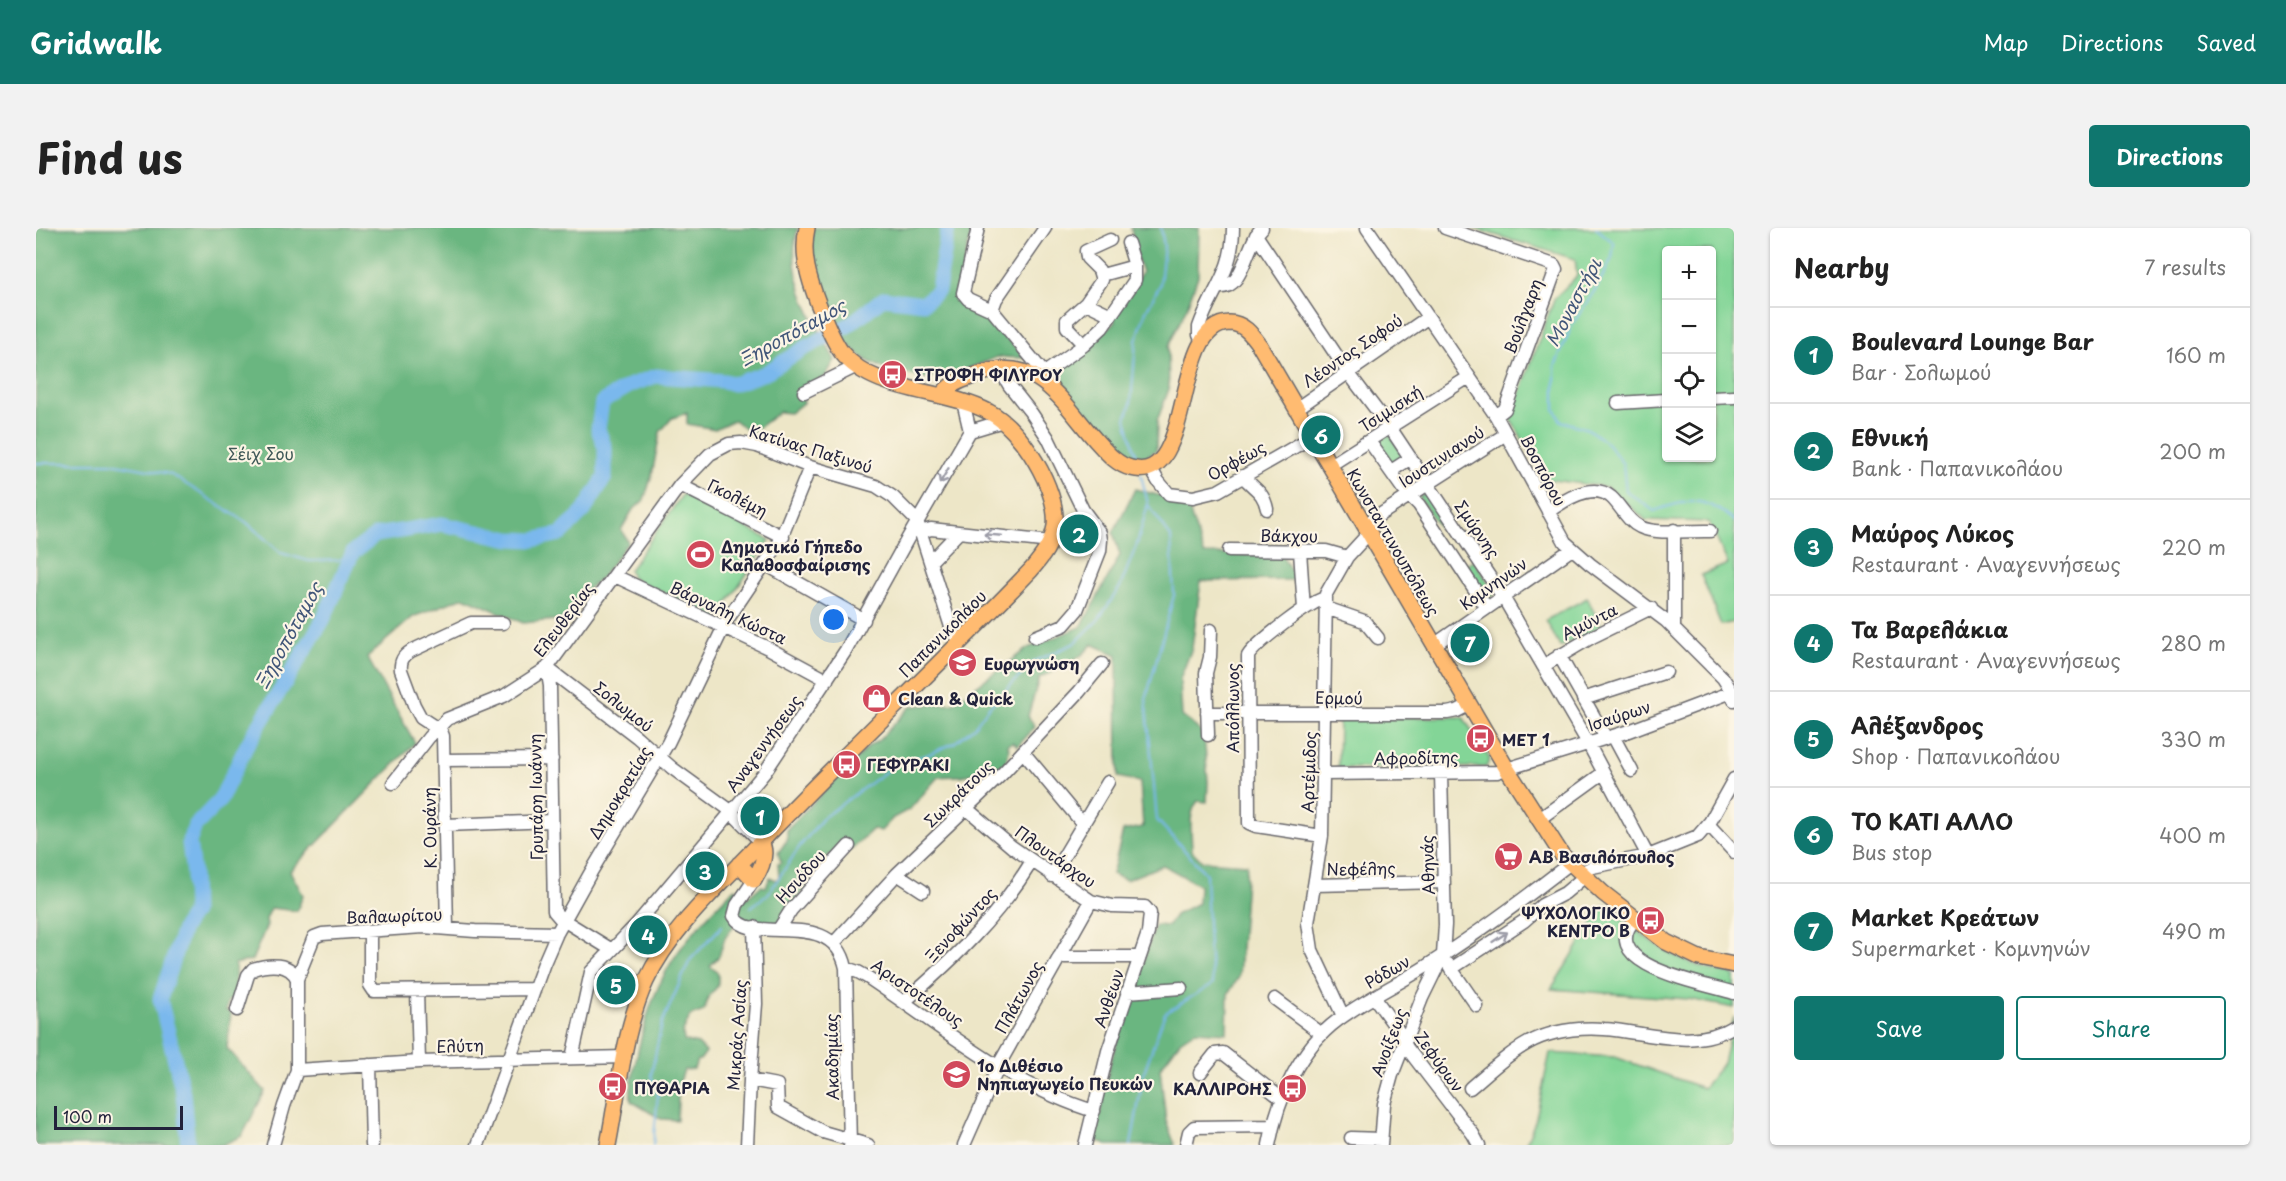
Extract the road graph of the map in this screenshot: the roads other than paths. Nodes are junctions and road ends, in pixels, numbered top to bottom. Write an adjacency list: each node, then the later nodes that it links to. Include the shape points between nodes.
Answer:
1 (807, 228): 19 (main road, via 805,263 819,306 837,345)
2 (978, 228): 14 (street, via 963,293)
3 (1045, 228): 14 (street)
4 (1233, 228): 12 (street, via 1229,261)
5 (1368, 228): 16 (street, Βοσπόρου)
6 (1445, 228): 32 (street, Βούλγαρη, via 1556,269 1505,409)
7 (1259, 232): 12 (street, via 1236,281 1229,287); 21 (street, Σμύρνης)
8 (1110, 240): 11 (street, via 1086,251)
9 (1128, 243): 10 (street)
10 (1135, 266): 11 (street); 15 (street, via 1134,280)
11 (1101, 275): 13 (street, via 1102,280)
12 (1219, 287): 17 (street, via 1199,327)
13 (1086, 303): 15 (street); 18 (street, via 1066,322)
14 (992, 310): 22 (street)
15 (1111, 315): 18 (street)
16 (1428, 318): 21 (street, Λέοντος Σοφού); 23 (street, Βοσπόρου)
17 (1202, 342): 31 (main road, Κωνσταντινουπόλεως, via 1218,325 1231,323 1243,327 1257,342); 43 (main road, via 1169,447 1162,458)
18 (1084, 345): 22 (street)
19 (857, 366): 24 (street); 25 (main road, via 892,383)
20 (999, 368): 22 (main road); 25 (main road, via 957,383 945,389); 79 (street, via 1047,438 1101,540 1095,565 1073,615 1064,625)
21 (1347, 371): 31 (street, Λέοντος Σοφού); 34 (street, Σμύρνης)
22 (1041, 375): 43 (main road, via 1105,451 1122,464)
23 (1469, 377): 32 (street, Βοσπόρου); 34 (street, Τσιμισκή)
24 (804, 392)
25 (942, 396): 29 (main road)
26 (1734, 397): 27 (street)
27 (1716, 398)
28 (1662, 400): 30 (street)
29 (963, 402): 33 (main road); 35 (street)
30 (1618, 403)
31 (1296, 409): 37 (main road, Κωνσταντινουπόλεως)
32 (1496, 416): 36 (street, Βοσπόρου)
33 (1003, 421): 35 (street); 59 (main road, via 1028,448 1051,498 1055,521)
34 (1389, 428): 38 (street, Τσιμισκή); 40 (street, Σμύρνης)
35 (970, 431): 52 (street, Αναγεννήσεως, one-way to 52)
36 (1506, 434): 46 (street, Ιουστινιανού); 50 (street, Βοσπόρου)
37 (1312, 437): 41 (main road, Κωνσταντινουπόλεως); 45 (street, Ορφέως)
38 (1369, 441): 41 (street, Τσιμισκή); 44 (street)
39 (733, 443): 42 (street, Κατίνας Παξινού, via 757,446); 47 (street, Ελευθερίας, via 710,454)
40 (1411, 458): 44 (street); 46 (street, Σμύρνης)
41 (1329, 466): 53 (main road, Κωνσταντινουπόλεως)
42 (810, 467): 52 (street, Κατίνας Παξινού, via 881,489); 58 (street, Δημοκρατίας)
43 (1143, 468): 45 (street, Ορφέως, via 1165,490 1178,496 1211,493)
44 (1391, 471): 48 (street)
45 (1243, 476): 49 (street, via 1263,495)
46 (1428, 484): 48 (street, Ιουστινιανού); 51 (street, Σμύρνης)
47 (680, 486): 58 (street, Γκολέμη); 68 (street, Ελευθερίας)
48 (1410, 496): 53 (street, Ιουστινιανού); 57 (street)
49 (1267, 509)
50 (1548, 512): 54 (street, via 1575,495 1601,492 1640,527); 60 (street, Βοσπόρου, via 1558,533)
51 (1454, 522): 57 (street); 63 (street, Σμύρνης)
52 (919, 527): 56 (street); 65 (street, Κατίνας Παξινού); 74 (street, Αναγεννήσεως)
53 (1366, 529): 64 (street, Αρτέμιδος); 82 (main road, Κωνσταντινουπόλεως)
54 (1674, 530): 55 (street); 77 (street)
55 (1710, 531)
56 (959, 532): 59 (street, one-way to 56); 65 (street)
57 (1438, 533): 67 (street)
58 (783, 537): 66 (street, Δημοκρατίας)
59 (1051, 542): 81 (main road, Παπανικολάου, via 1031,570)
60 (1572, 549): 69 (street, Κομνηνών); 72 (street, Βοσπόρου)
61 (1229, 550): 62 (street, Βάκχου)
62 (1300, 551): 64 (street, Βάκχου, via 1335,552); 73 (street)
63 (1475, 554): 67 (street); 69 (street, Σμύρνης)
64 (1347, 557): 70 (street, Αρτέμιδος, via 1328,591)
65 (932, 561): 81 (street, Κατίνας Παξινού, via 952,630)
66 (765, 564): 74 (street); 76 (street, Δημοκρατίας)
67 (1459, 565): 71 (street)
68 (615, 576): 76 (street, Βάρναλη Κώστα); 86 (street, Ελευθερίας)
69 (1503, 597): 71 (street, Κομνηνών); 85 (street, Σμύρνης)
70 (1326, 603): 73 (street, Απόλλωνος, via 1316,600); 80 (street, via 1364,621); 97 (street, Αρτέμιδος)
71 (1487, 608): 82 (street, Κομνηνών)
72 (1651, 608): 77 (street, Βοσπόρου); 83 (street, Αμύντα)
73 (1304, 609): 96 (street, Απόλλωνος, via 1249,654)
74 (864, 620): 88 (street, Αναγεννήσεως)
75 (503, 623): 98 (street, via 471,623 416,648 402,659 401,670 415,708 424,721)
76 (723, 627): 88 (street, Βάρναλη Κώστα); 103 (street, Δημοκρατίας)
77 (1674, 629): 92 (street, Βοσπόρου, via 1723,678)
78 (1211, 630): 95 (street)
79 (1035, 637)
80 (1378, 638)
81 (960, 641): 124 (main road, Παπανικολάου)
82 (1434, 645): 94 (main road, Κωνσταντινουπόλεως)
83 (1559, 656): 85 (street, Αμύντα); 93 (street)
84 (1102, 664): 102 (street, Σωκράτους)
85 (1543, 666): 101 (street, Σμύρνης)
86 (547, 668): 89 (street, Ελευθερίας); 90 (street, Σολωμού); 91 (street, Γρυπάρη Ιωάννη)
87 (1666, 672): 93 (street)
88 (827, 680): 115 (street, Αναγεννήσεως, via 765,772)
89 (525, 684): 91 (street); 98 (street, Ελευθερίας, via 451,717)
90 (569, 684): 91 (street); 103 (street, Σολωμού)
91 (550, 686): 104 (street, Γρυπάρη Ιωάννη)
92 (1733, 696): 100 (street, Ισαύρων)
93 (1583, 699): 100 (street)
94 (1469, 705): 97 (street, Ερμού, via 1450,713); 106 (main road, Κωνσταντινουπόλεως)
95 (1207, 713): 96 (street, Ερμού); 99 (street)
96 (1248, 713): 97 (street, Ερμού); 121 (street, Απόλλωνος, via 1249,823)
97 (1326, 714): 109 (street, Αρτέμιδος)
98 (436, 728): 105 (street, Κ. Ουράνη, via 443,734); 113 (street, Ελευθερίας)
99 (1208, 735)
100 (1609, 737): 101 (street, Ισαύρων); 107 (street)
101 (1588, 743): 106 (street, Ισαύρων); 108 (street, Σμύρνης)
102 (1023, 752): 114 (street, Σωκράτους); 118 (street)
103 (660, 758): 115 (street, Σολωμού); 136 (street, Δημοκρατίας)
104 (552, 759): 105 (street); 117 (street, Γρυπάρη Ιωάννη)
105 (444, 760): 120 (street, Κ. Ουράνη)
106 (1507, 769): 110 (street, Αφροδίτης); 116 (main road, Κωνσταντινουπόλεως)
107 (1632, 771)
108 (1603, 773): 116 (street); 125 (street, Σμύρνης)
109 (1324, 774): 110 (street, Αφροδίτης); 121 (street, Αρτέμιδος)
110 (1441, 774): 131 (street, Αθηνάς)
111 (1734, 779): 119 (street)
112 (1108, 782): 118 (street)
113 (393, 783)
114 (966, 808): 126 (street, Πλουτάρχου); 128 (street, Σωκράτους)
115 (732, 812): 124 (street, Σολωμού); 144 (street, Αναγεννήσεως)
116 (1538, 820): 127 (main road, Κωνσταντινουπόλεως)
117 (552, 821): 120 (street); 136 (street, Γρυπάρη Ιωάννη, via 554,907)
118 (1083, 824): 129 (street)
119 (1708, 824): 123 (street); 125 (street, via 1694,837)
120 (445, 825): 138 (street, Κ. Ουράνη)
121 (1322, 836): 132 (street, Αρτέμιδος)
122 (849, 846): 139 (street, Ησιόδου, via 791,910)
123 (1734, 852)
124 (750, 853): 130 (main road); 130 (main road, via 764,851); 166 (main road, Παπανικολάου, via 682,927 651,972 638,1003)
125 (1648, 856): 127 (street)
126 (1032, 861): 129 (street, Πλουτάρχου); 159 (street, Ξενοφώντος, via 982,930)
127 (1578, 871): 135 (main road, Κωνσταντινουπόλεως); 145 (street, Ρόδων); 150 (street, one-way to 127, via 1565,893)
128 (897, 874): 133 (street); 143 (street, Σωκράτους)
129 (1052, 876): 134 (street, Πλουτάρχου)
130 (754, 880): 137 (street, via 734,915)
131 (1444, 882): 132 (street, Νεφέλης); 145 (street, Αθηνάς)
132 (1314, 885): 162 (street, Αρτέμιδος, via 1308,923 1310,944)
133 (923, 891)
134 (1091, 901): 142 (street, Πλουτάρχου, via 1147,908 1151,917); 146 (street, Πλάτωνος)
135 (1635, 919): 148 (main road, Κωνσταντινουπόλεως, via 1684,952); 156 (street, via 1625,936 1636,958 1665,973)
136 (564, 921): 141 (street, Δημοκρατίας); 144 (street)
137 (754, 927): 139 (street); 174 (street, Μικράς Ασίας, via 757,998)
138 (447, 929): 140 (street, Βαλαωρίτου); 141 (street, Βαλαωρίτου)
139 (779, 929): 143 (street, via 815,934)
140 (370, 932): 151 (street, Βαλαωρίτου, via 317,935); 154 (street, via 372,989)
141 (557, 933): 153 (street, Δημοκρατίας)
142 (1148, 933): 147 (street, Ανθέων)
143 (834, 943): 149 (street, Αριστοτέλους)
144 (612, 950): 167 (street, Αναγεννήσεως, via 590,976)
145 (1443, 955): 150 (street); 157 (street, Ρόδων); 165 (street, Ανοίξεως)
146 (1059, 957): 147 (street); 171 (street, Πλάτωνος)
147 (1140, 957): 155 (street, Ανθέων)
148 (1734, 965)
149 (846, 968): 159 (street, Αριστοτέλους); 180 (street, Ακαδημίας)
150 (1451, 969): 160 (street)
151 (297, 979): 161 (street, via 287,967 253,969); 172 (street)
152 (1180, 988): 155 (street)
153 (534, 989): 154 (street); 168 (street, Δημοκρατίας)
154 (417, 991): 169 (street)
155 (1127, 992): 177 (street, Ανθέων)
156 (1734, 993)
157 (1374, 997): 162 (street, Ρόδων); 165 (street, Ζεφύρων)
158 (1275, 999): 164 (street)
159 (904, 1002): 171 (street, Αριστοτέλους)
160 (1477, 1006)
161 (237, 1010)
162 (1343, 1016): 164 (street, Ρόδων)
163 (1734, 1026): 175 (street, via 1699,1039 1602,1029 1552,1034 1523,1047)
164 (1322, 1034): 176 (street, Ρόδων, via 1302,1060)
165 (1405, 1044): 181 (street, Ανοίξεως, via 1383,1104); 192 (street, Ζεφύρων)
166 (625, 1057): 167 (street, Ελύτη); 185 (main road, Παπανικολάου)
167 (572, 1058): 168 (street, Ελύτη)
168 (509, 1060): 169 (street, Ελύτη); 184 (street, Δημοκρατίας)
169 (419, 1062): 170 (street, Ελύτη)
170 (370, 1065): 172 (street, Ελύτη); 183 (street)
171 (998, 1068): 177 (street, Αριστοτέλους); 188 (street, Πλάτωνος)
172 (297, 1070): 182 (street)
173 (1200, 1073): 176 (street, via 1215,1054 1223,1053)
174 (750, 1080): 180 (street, via 777,1085 778,1107); 186 (street, Μικράς Ασίας)
175 (1470, 1088)
176 (1281, 1099): 178 (street, Ρόδων)
177 (1094, 1111): 189 (street, Ανθέων)
178 (1273, 1126): 190 (street, via 1198,1127 1190,1130); 191 (street, Ρόδων)
179 (1351, 1138): 181 (street)
180 (849, 1142): 187 (street)
181 (1381, 1142)
182 (273, 1145)
183 (372, 1145)
184 (478, 1145)
185 (608, 1145)
186 (747, 1145)
187 (868, 1145)
188 (964, 1145)
189 (1085, 1145)
190 (1186, 1145)
191 (1269, 1145)
192 (1479, 1145)

